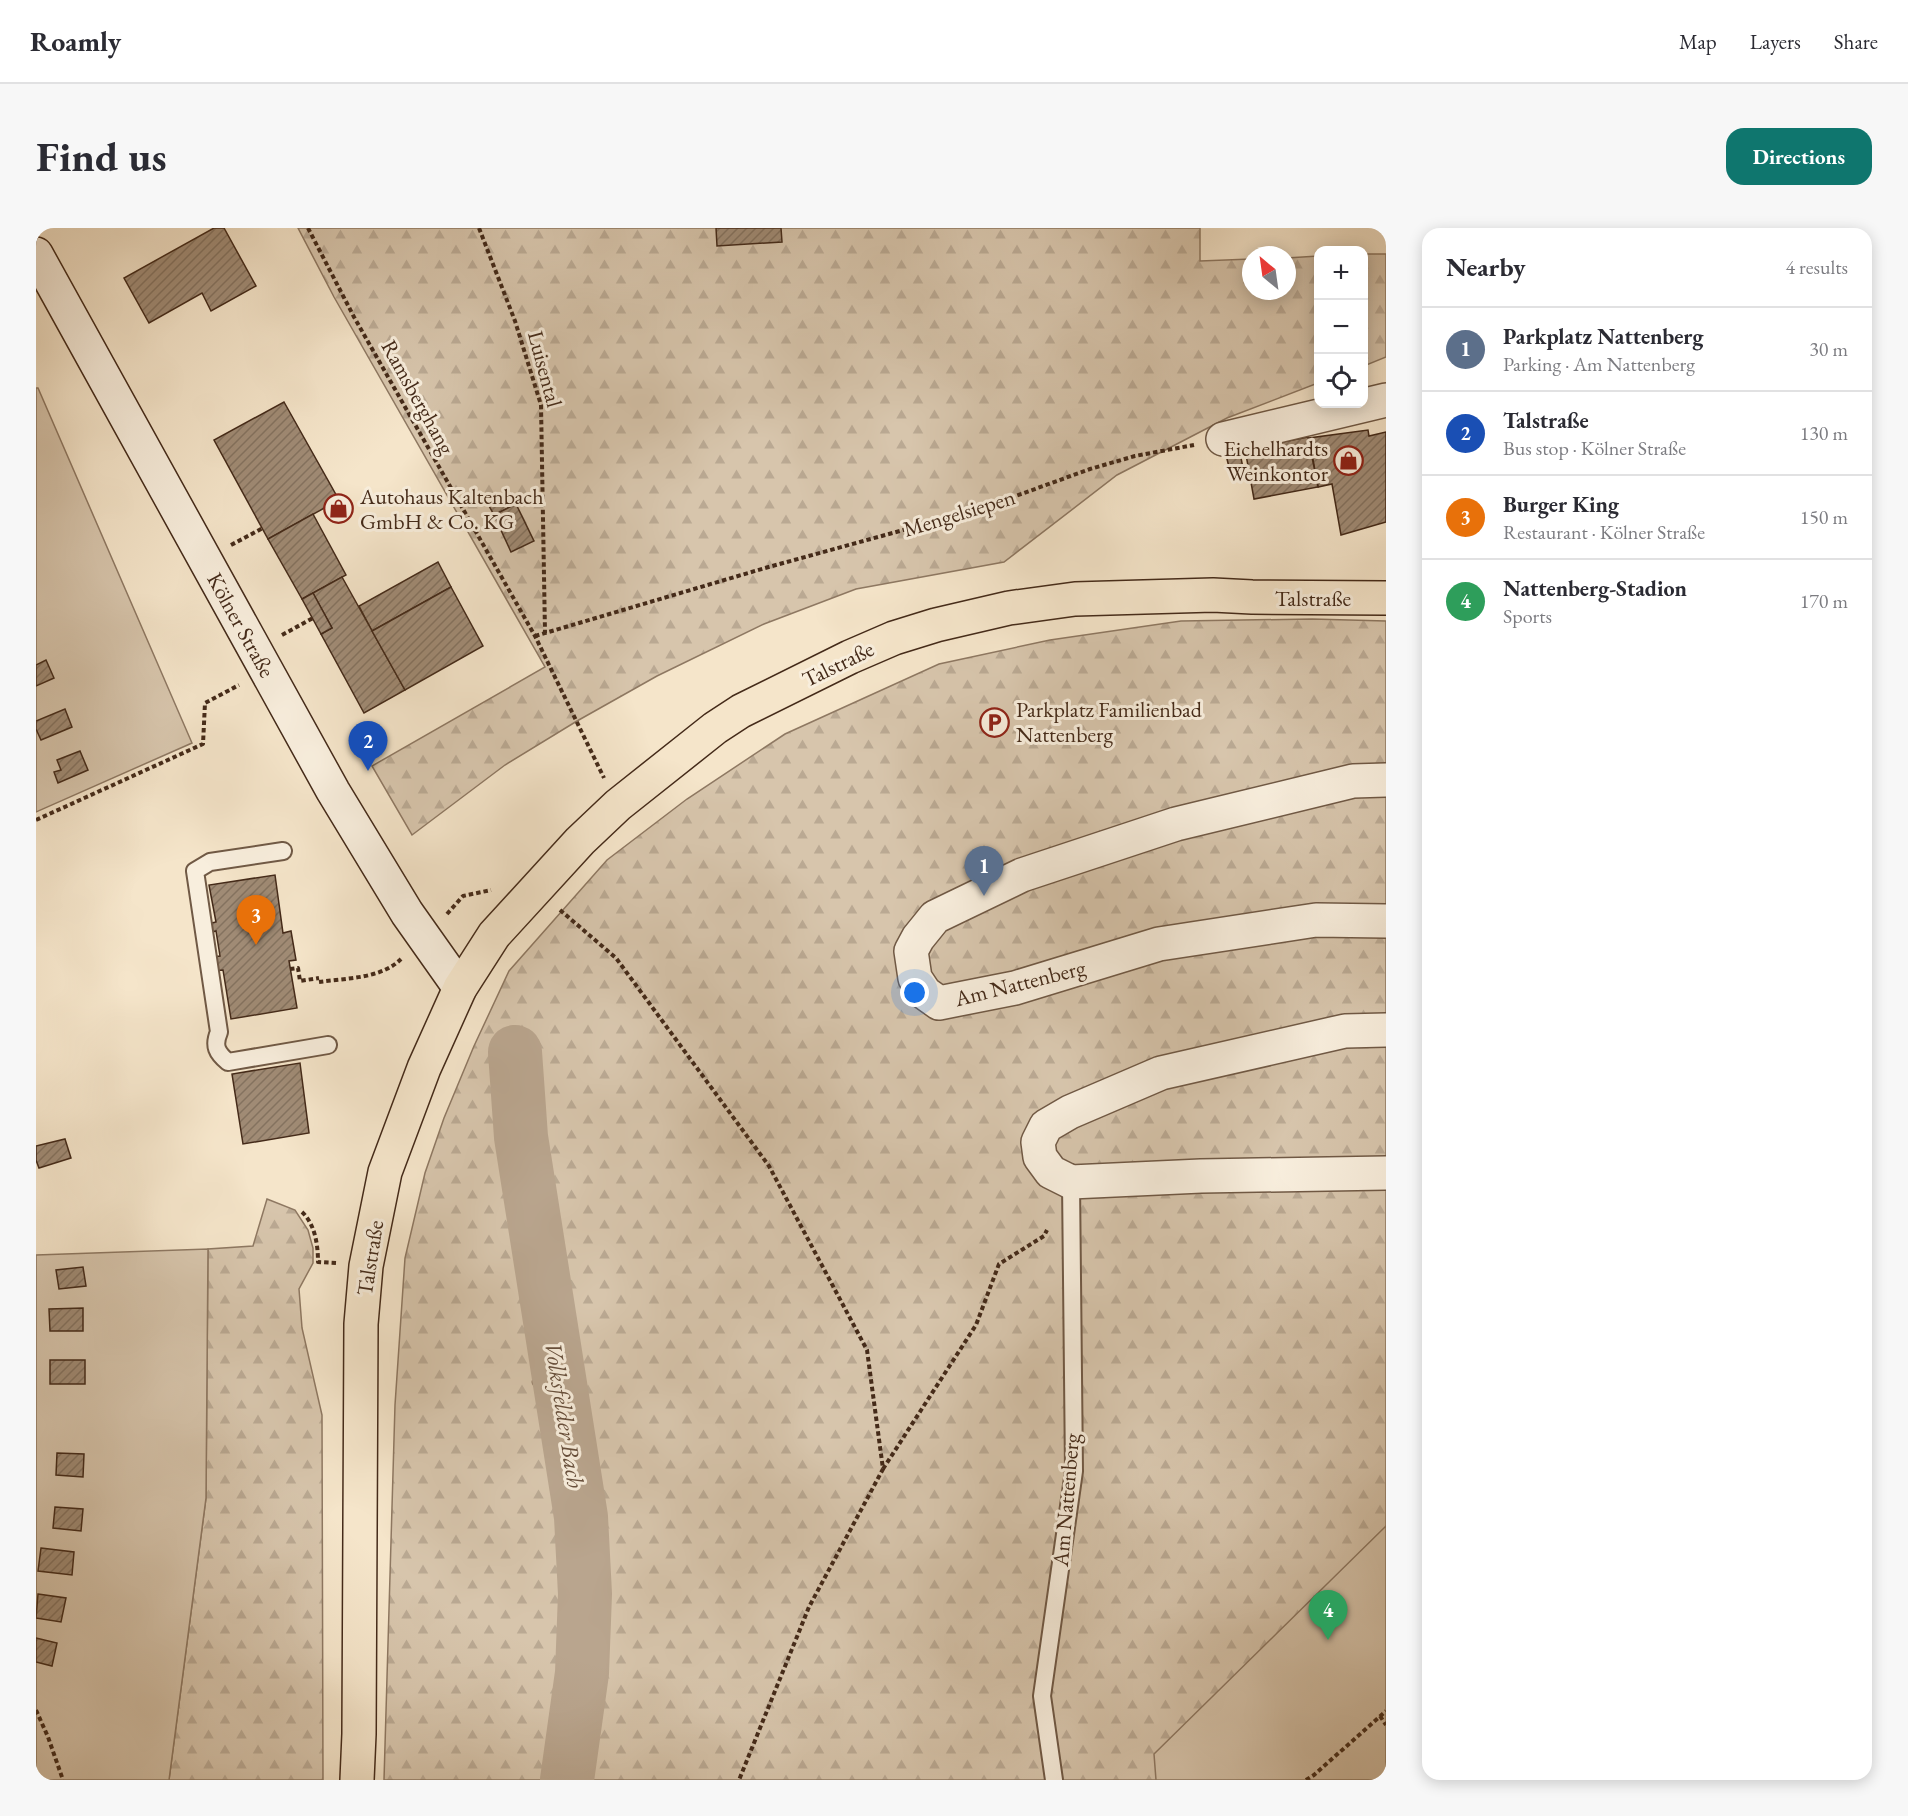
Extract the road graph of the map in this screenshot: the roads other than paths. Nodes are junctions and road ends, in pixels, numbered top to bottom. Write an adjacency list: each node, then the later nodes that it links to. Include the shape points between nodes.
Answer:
1 (36, 254): 8 (street, Kölner Straße, via 363,840)
2 (1386, 400): 3 (street)
3 (1223, 439)
4 (1386, 598): 8 (main road, Talstraße, via 1213,595 1075,599 1009,608 894,638 741,711 686,749 606,790 580,841 494,935)
5 (1386, 780): 7 (street, Am Nattenberg, via 1353,781 1176,824 1022,875 935,917 911,951 915,978 925,993 939,1003 1015,988 1159,944 1316,920)
6 (283, 851): 10 (lane, via 210,862 195,871 219,1032 216,1048 228,1062)
7 (1386, 921)
8 (460, 988): 13 (main road, Talstraße, via 415,1089 385,1172 366,1266 361,1324)
9 (1386, 1030): 12 (street, via 1345,1031 1161,1073 1070,1112 1046,1126 1038,1142 1040,1157 1051,1172)
10 (328, 1045)
11 (1386, 1173): 12 (street)
12 (1071, 1182): 14 (lane, Am Nattenberg, via 1074,1471 1042,1696)
13 (357, 1780)
14 (1054, 1780)

